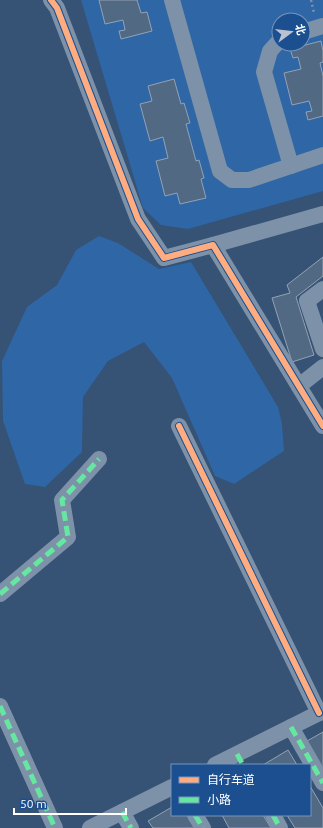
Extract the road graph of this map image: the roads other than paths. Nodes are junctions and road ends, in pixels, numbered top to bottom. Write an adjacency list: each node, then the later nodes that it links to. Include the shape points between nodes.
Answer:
1 (51, 0): 9 (street, via 57,8 138,219 164,258)
2 (172, 0): 7 (street, via 220,171 232,180 250,180)
3 (323, 26): 4 (street)
4 (311, 30)
5 (271, 50): 7 (street, via 264,72)
6 (323, 155): 7 (street)
7 (291, 166)
8 (323, 214): 9 (street)
9 (213, 244): 13 (street)
10 (323, 290): 11 (street, via 308,301)
11 (323, 349)
12 (323, 367): 13 (street)
13 (299, 386): 15 (street)
14 (179, 426): 19 (street)
15 (323, 426)
16 (99, 459): 17 (street, via 62,500 68,538)
17 (0, 594)
18 (0, 706): 28 (street)
19 (321, 712): 20 (street)
20 (291, 727): 21 (street); 23 (street)
21 (240, 760): 22 (street)
22 (220, 764)
23 (323, 783)
24 (171, 788): 25 (street)
25 (122, 812): 29 (street); 30 (street)
26 (196, 816): 31 (street)
27 (274, 816): 32 (street)
28 (55, 828)
29 (90, 828)
30 (131, 828)
31 (203, 828)
32 (280, 828)

